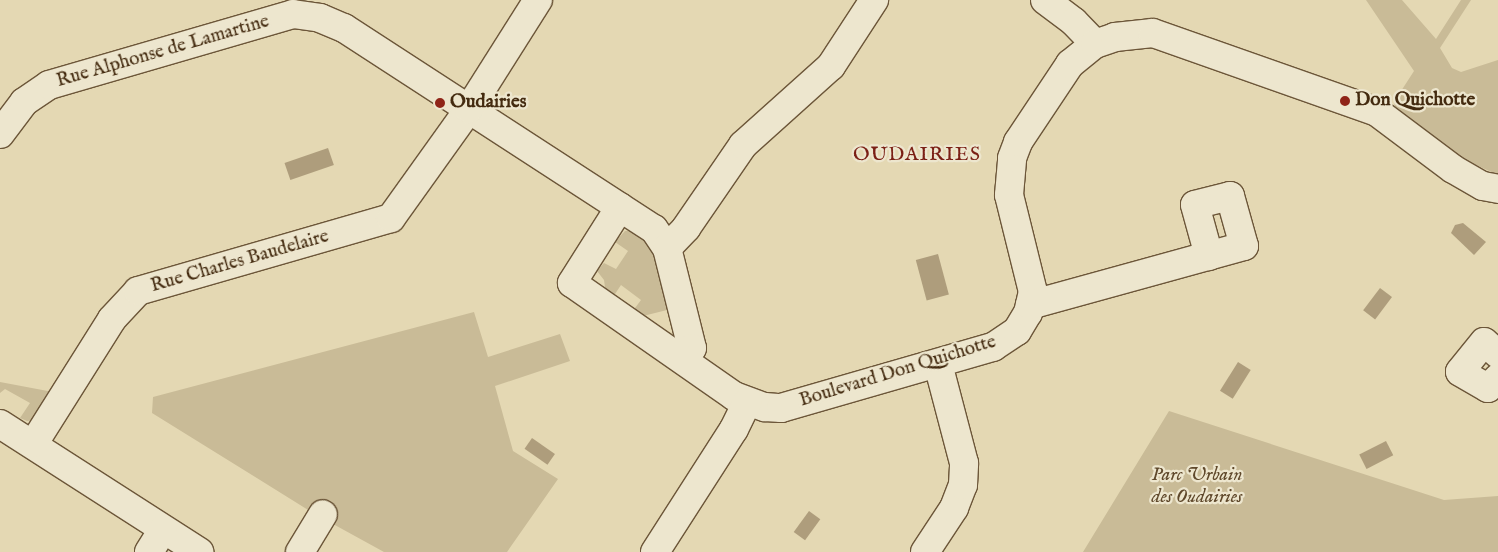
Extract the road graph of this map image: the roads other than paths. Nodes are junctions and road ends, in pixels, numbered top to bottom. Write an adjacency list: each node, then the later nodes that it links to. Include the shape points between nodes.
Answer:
1 (538, 0): 5 (street, Rue Charles Baudelaire)
2 (874, 0): 9 (street, via 831,66 742,145 686,228)
3 (1045, 0): 4 (street, via 1074,22)
4 (1095, 44): 7 (street, Boulevard Don Quichotte, via 1133,33 1153,33 1377,112 1454,169 1483,186); 11 (street, Boulevard Don Quichotte, via 1070,64 1018,142 1012,158 1009,195 1033,292)
5 (469, 109): 6 (street, Rue Alphonse de Lamartine, via 344,28 320,18 293,14 49,85 24,102); 8 (street, Rue Alphonse de Lamartine); 18 (street, Rue Charles Baudelaire, via 391,218 138,291 112,319)
6 (0, 134)
7 (1498, 188)
8 (620, 207): 9 (street, Rue Alphonse de Lamartine, via 654,229); 13 (street, Boulevard Don Quichotte, via 572,283)
9 (667, 248): 13 (street, via 692,348)
10 (1209, 256): 11 (street)
11 (1030, 305): 14 (street, Boulevard Don Quichotte, via 1017,331 993,347)
12 (1498, 354): 15 (street, via 1484,342 1460,372 1488,388)
13 (685, 359): 16 (street, Boulevard Don Quichotte)
14 (938, 364): 16 (street, Boulevard Don Quichotte, via 780,408 765,408); 24 (street, via 964,463 963,485 954,508)
15 (1498, 378)
16 (747, 402): 23 (street, via 734,429)
17 (0, 424): 18 (street)
18 (34, 443): 20 (street)
19 (323, 514): 22 (street)
20 (156, 541): 21 (street)
21 (199, 552)
22 (300, 552)
23 (655, 552)
24 (925, 552)

